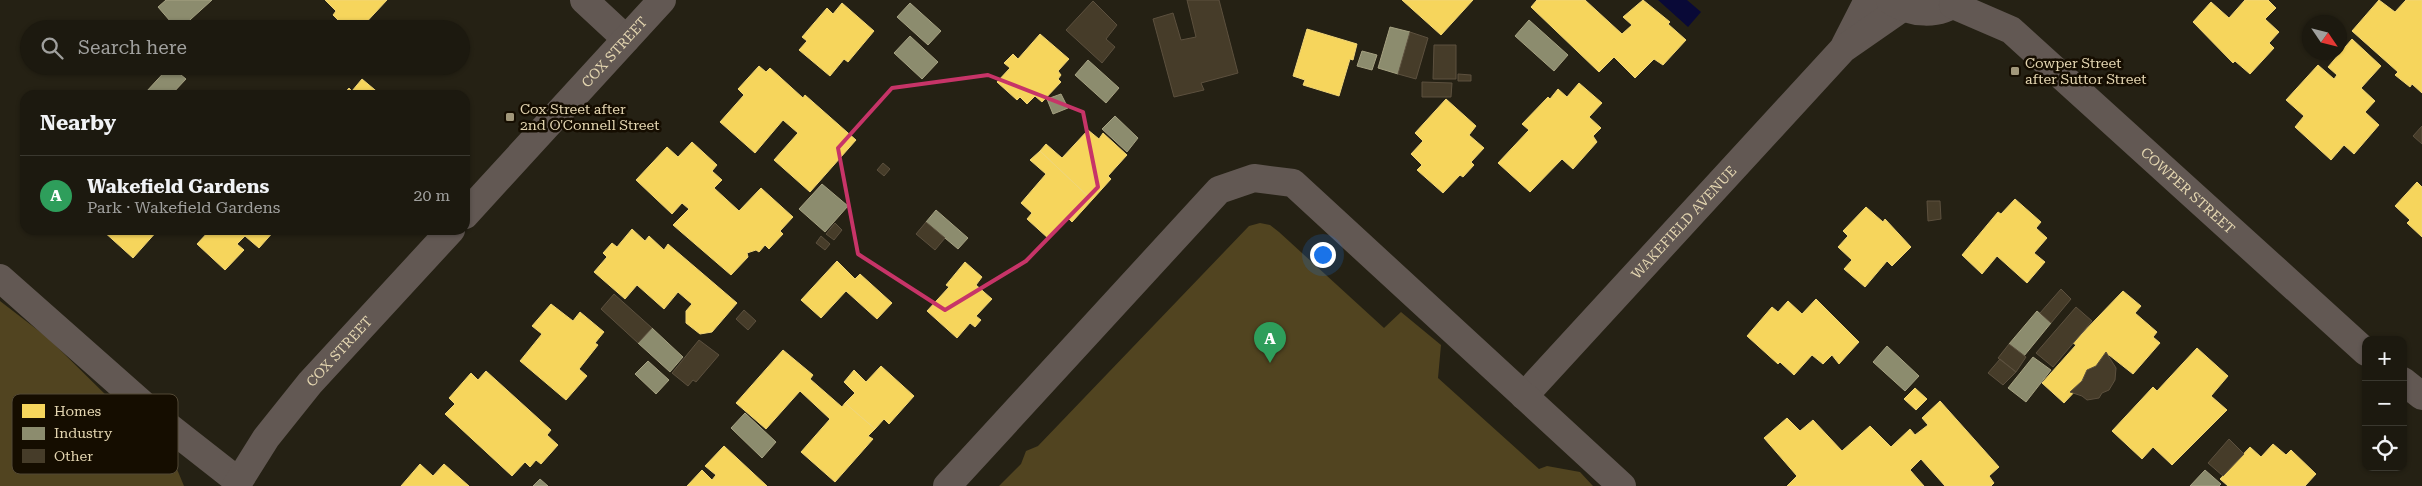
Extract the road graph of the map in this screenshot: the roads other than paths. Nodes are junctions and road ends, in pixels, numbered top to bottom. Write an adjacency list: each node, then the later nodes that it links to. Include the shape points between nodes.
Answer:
1 (584, 0): 8 (street)
2 (662, 0): 8 (street, COX STREET)
3 (1868, 0): 9 (street, WAKEFIELD AVENUE)
4 (2000, 0): 7 (street, COWPER STREET)
5 (1956, 2): 6 (street, via 1923,12); 7 (street, COWPER STREET)
6 (1896, 4): 9 (street, WAKEFIELD AVENUE)
7 (2011, 30): 13 (street, COWPER STREET)
8 (626, 39): 10 (street, COX STREET)
9 (1843, 49): 16 (street, WAKEFIELD AVENUE)
10 (470, 209)
11 (446, 235): 19 (street, COX STREET, via 310,383 266,438)
12 (0, 278): 15 (street, COX STREET)
13 (2362, 348)
14 (2407, 384): 17 (street)
15 (130, 394)
16 (1524, 396): 20 (street, via 1293,183 1254,178 1219,190); 21 (street)
17 (2422, 396)
18 (178, 436): 19 (street, COX STREET)
19 (237, 484)
20 (947, 486)
21 (1622, 486)

